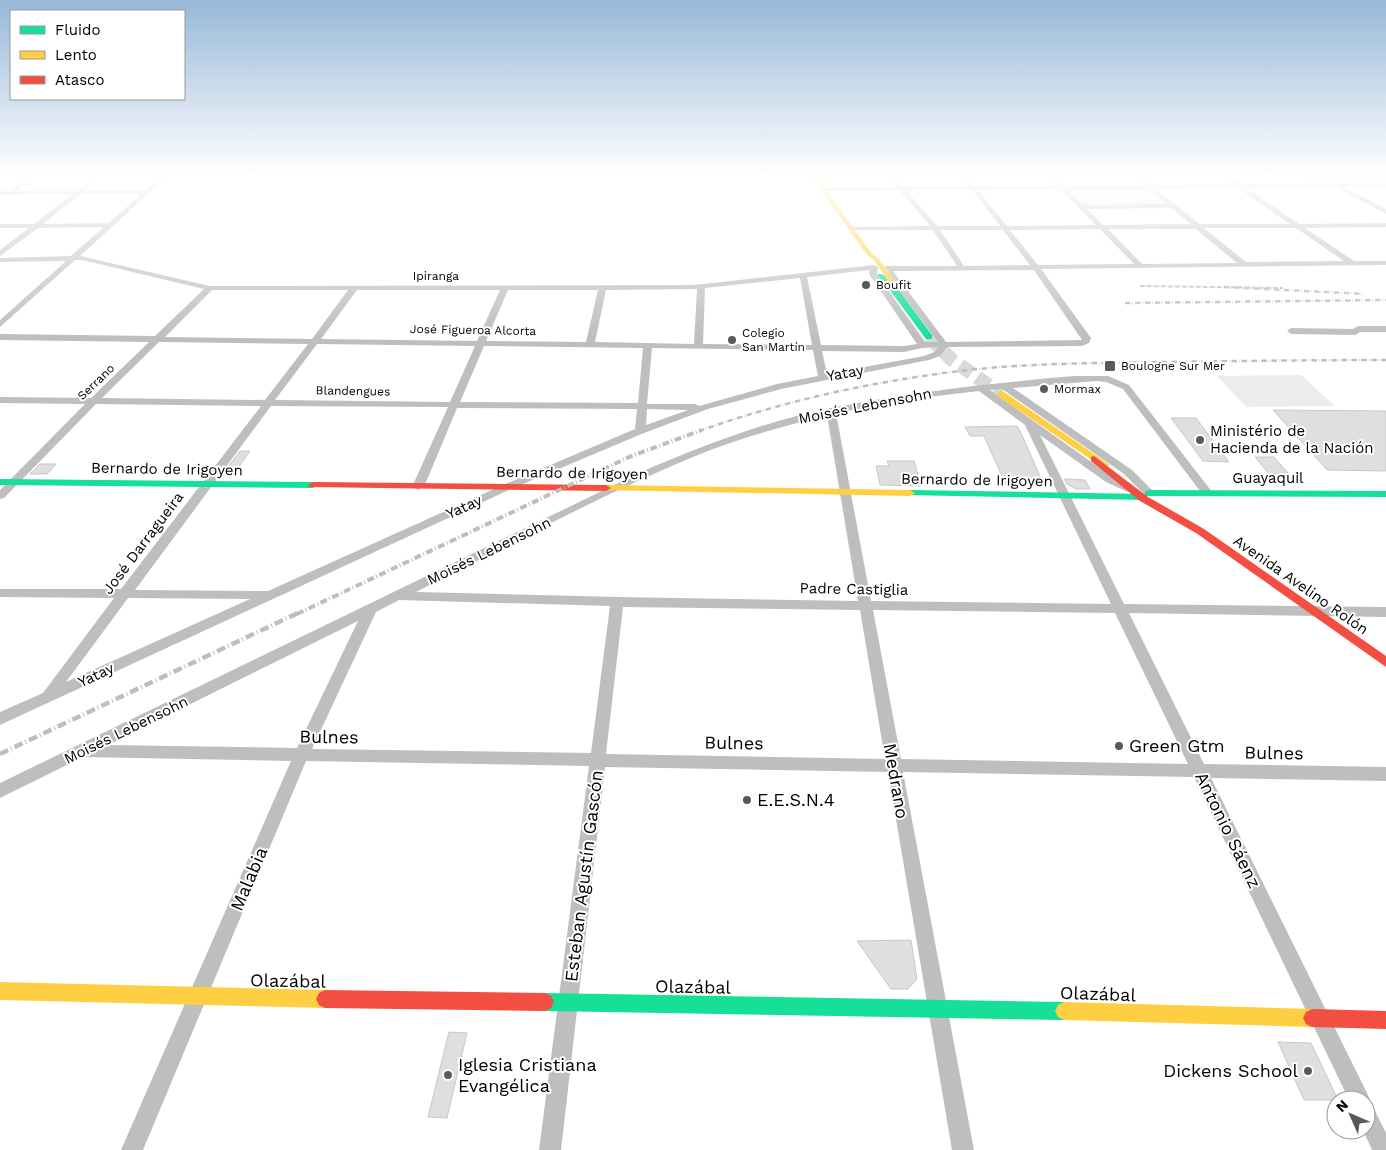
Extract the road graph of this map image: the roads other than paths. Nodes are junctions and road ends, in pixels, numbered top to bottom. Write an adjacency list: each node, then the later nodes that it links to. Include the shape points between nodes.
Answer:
1 (29, 231): 9 (street)
2 (104, 231): 10 (street)
3 (852, 231): 17 (street)
4 (937, 231): 18 (street)
5 (1006, 231): 16 (street)
6 (1104, 231): 15 (street)
7 (1201, 231): 14 (street)
8 (1305, 231): 12 (street)
9 (0, 254)
10 (76, 258): 11 (street, Ipiranga); 23 (street, Ipiranga); 25 (street)
11 (0, 260)
12 (1352, 263): 13 (street, Ipiranga); 14 (street, Ipiranga)
13 (1386, 263)
14 (1242, 264): 15 (street, Ipiranga)
15 (1139, 265): 16 (street, Ipiranga)
16 (1035, 266): 18 (street, Ipiranga); 36 (street, José Figueroa Alcorta, via 1087,338 1086,341)
17 (882, 267): 18 (street, Ipiranga); 19 (street, Ipiranga); 31 (street); 31 (street, via 873,274); 36 (street)
18 (962, 268)
19 (803, 274): 21 (street, Ipiranga); 37 (street)
20 (603, 286): 21 (street, Ipiranga); 22 (street, Ipiranga); 33 (street)
21 (701, 286): 35 (street)
22 (505, 287): 24 (street, Ipiranga); 32 (street)
23 (210, 288): 24 (street, Ipiranga); 29 (street, Serrano)
24 (354, 288): 30 (street, José Darragueira)
25 (0, 324)
26 (1386, 330): 27 (street)
27 (1291, 331)
28 (0, 337): 29 (street, José Figueroa Alcorta)
29 (160, 339): 30 (street, José Figueroa Alcorta); 42 (street, Serrano)
30 (315, 341): 32 (street, José Figueroa Alcorta); 43 (street, José Darragueira)
31 (925, 341): 36 (street, José Figueroa Alcorta); 37 (street, José Figueroa Alcorta, via 911,349)
32 (479, 343): 33 (street, José Figueroa Alcorta); 44 (street)
33 (590, 344): 34 (street, José Figueroa Alcorta)
34 (648, 345): 35 (street, José Figueroa Alcorta); 45 (street)
35 (698, 346): 37 (street, José Figueroa Alcorta)
36 (944, 346): 38 (street, Yatay, via 937,354 926,358)
37 (818, 348): 38 (street)
38 (823, 376): 46 (street, Yatay)
39 (979, 387): 40 (street, Moisés Lebensohn); 47 (street, Moisés Lebensohn, via 875,401); 48 (street, Avenida Avelino Rolón)
40 (1002, 390): 57 (street, Moisés Lebensohn, via 1100,378 1121,383); 59 (street, Avenida Avelino Rolón, via 1112,476); 59 (street, Avenida Avelino Rolón, via 1128,472)
41 (0, 400): 42 (street, Blandengues)
42 (92, 402): 43 (street, Blandengues); 51 (street, Serrano)
43 (267, 403): 44 (street, Blandengues); 52 (street, José Darragueira)
44 (453, 405): 45 (street, Blandengues); 53 (street)
45 (642, 407): 46 (street, Blandengues); 49 (street)
46 (705, 407): 49 (street, Yatay)
47 (831, 411): 55 (street, Moisés Lebensohn, via 720,442); 56 (street, Medrano)
48 (1030, 426): 59 (street, Avenida Avelino Rolón, via 1110,480); 61 (street, Antonio Sáenz)
49 (640, 431): 54 (street, Yatay)
50 (0, 482): 51 (street, Bernardo de Irigoyen)
51 (14, 482): 52 (street, Bernardo de Irigoyen); 60 (street, Serrano)
52 (206, 485): 53 (street, Bernardo de Irigoyen); 63 (street, José Darragueira)
53 (418, 487): 54 (street, Bernardo de Irigoyen)
54 (507, 487): 55 (street, Bernardo de Irigoyen); 64 (street, Yatay)
55 (616, 488): 56 (street, Bernardo de Irigoyen); 65 (street, Moisés Lebensohn)
56 (844, 492): 61 (street, Bernardo de Irigoyen); 67 (street, Medrano)
57 (1207, 493): 58 (street, Guayaquil); 59 (street, Guayaquil)
58 (1386, 494)
59 (1146, 495): 61 (street, Bernardo de Irigoyen); 70 (street, Avenida Avelino Rolón)
60 (0, 496)
61 (1064, 496): 68 (street, Antonio Sáenz)
62 (0, 593): 63 (street)
63 (124, 594): 64 (street); 73 (street, José Darragueira)
64 (269, 595): 73 (street, Yatay)
65 (397, 596): 66 (street, Padre Castiglia); 69 (street, Moisés Lebensohn)
66 (618, 602): 67 (street, Padre Castiglia); 77 (street, Esteban Agustín Gascón)
67 (865, 606): 68 (street, Padre Castiglia); 78 (street, Medrano)
68 (1119, 608): 70 (street, Padre Castiglia); 79 (street, Antonio Sáenz)
69 (370, 610): 75 (street, Moisés Lebensohn); 76 (street, Malabia)
70 (1312, 611): 71 (street, Padre Castiglia); 72 (street, Avenida Avelino Rolón)
71 (1386, 612)
72 (1386, 662)
73 (48, 697): 74 (street, Yatay)
74 (0, 719)
75 (81, 751): 76 (street, Bulnes); 81 (street, Moisés Lebensohn)
76 (301, 756): 77 (street, Bulnes); 83 (street, Malabia)
77 (598, 760): 78 (street, Bulnes); 84 (street, Esteban Agustín Gascón)
78 (893, 766): 79 (street, Bulnes); 85 (street, Medrano)
79 (1199, 772): 80 (street, Bulnes); 86 (street, Antonio Sáenz)
80 (1386, 774)
81 (0, 791)
82 (0, 991): 83 (street, Olazábal)
83 (199, 997): 84 (street, Olazábal); 90 (street, Malabia)
84 (568, 1003): 85 (street, Olazábal); 91 (street, Esteban Agustín Gascón)
85 (939, 1008): 86 (street, Olazábal); 92 (street, Medrano)
86 (1321, 1018): 87 (street, Olazábal); 88 (street, Antonio Sáenz)
87 (1386, 1020)
88 (1355, 1090)
89 (1376, 1135): 93 (street)
90 (132, 1150)
91 (550, 1150)
92 (963, 1150)
93 (1383, 1150)

